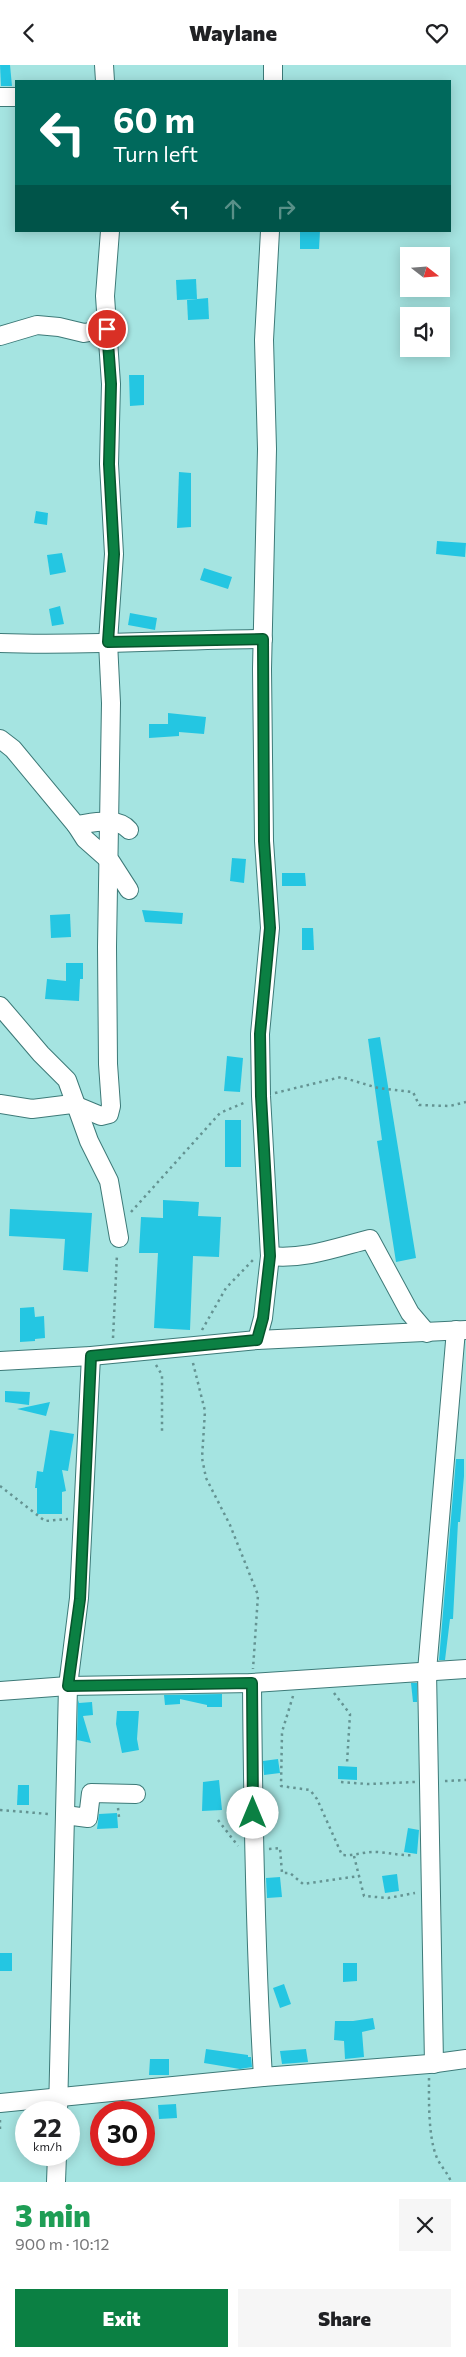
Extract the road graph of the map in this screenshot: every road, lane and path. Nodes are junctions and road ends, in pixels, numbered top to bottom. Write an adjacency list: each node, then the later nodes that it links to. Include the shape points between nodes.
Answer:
1 (104, 65): 3 (street)
2 (273, 65): 4 (street)
3 (105, 80)
4 (273, 80)
5 (0, 97): 6 (street)
6 (15, 97)
7 (110, 232): 9 (street, via 105,296)
8 (270, 232): 11 (street, via 264,340 267,449)
9 (107, 329): 10 (street, via 84,333 37,325); 12 (street, via 114,554)
10 (0, 336)
11 (263, 639): 12 (street); 21 (street, via 264,841 270,928 260,1034)
12 (108, 642): 13 (street, via 61,645); 15 (street, via 111,721)
13 (0, 643)
14 (0, 740): 16 (street, via 13,749)
15 (108, 821): 16 (street); 17 (street, via 124,824); 18 (street)
16 (76, 825): 18 (street, via 85,839)
17 (129, 830)
18 (108, 859): 19 (street); 24 (street, via 111,1106 109,1114 101,1116)
19 (129, 890)
20 (0, 1006): 24 (street, via 40,1054 67,1080)
21 (261, 1096): 22 (path, via 341,1077 378,1089 413,1092 418,1105); 25 (path, via 220,1113); 27 (street)
22 (466, 1103)
23 (0, 1104): 24 (street, via 32,1109)
24 (75, 1105): 26 (street, via 109,1181)
25 (129, 1214)
26 (119, 1238): 33 (path, via 114,1338)
27 (270, 1256): 29 (street, via 316,1253 370,1239 410,1313); 30 (street, via 263,1318); 31 (path, via 254,1259 226,1288)
28 (461, 1330): 29 (street); 39 (street)
29 (427, 1333): 30 (street)
30 (257, 1340): 31 (street)
31 (189, 1347): 32 (street); 42 (path, via 205,1411 202,1457 206,1478 230,1525 258,1595)
32 (147, 1351): 33 (street); 35 (path, via 162,1375)
33 (91, 1356): 34 (street); 37 (street)
34 (0, 1361)
35 (162, 1433)
36 (0, 1486): 37 (path, via 45,1521)
37 (85, 1518): 43 (street, via 80,1599)
38 (466, 1669): 39 (street)
39 (427, 1671): 40 (street); 48 (street)
40 (323, 1678): 41 (street); 45 (path, via 350,1713)
41 (297, 1680): 42 (street); 55 (path, via 282,1732 281,1786 310,1791 317,1799 342,1855)
42 (252, 1683): 43 (street); 53 (street)
43 (68, 1686): 44 (street); 51 (street)
44 (0, 1691)
45 (347, 1763)
46 (466, 1780): 48 (path)
47 (341, 1782): 48 (path)
48 (429, 1782): 54 (street)
49 (136, 1794): 51 (street, via 91,1793 88,1818)
50 (0, 1810): 51 (path)
51 (65, 1815): 61 (street)
52 (218, 1820): 53 (path, via 242,1851)
53 (253, 1850): 56 (path, via 280,1848 282,1873 290,1873 303,1884); 60 (street)
54 (430, 1853): 55 (path, via 405,1856 376,1851); 57 (street)
55 (354, 1856): 56 (path)
56 (359, 1876): 57 (path, via 364,1896 388,1897)
57 (431, 1891): 59 (street)
58 (466, 2059): 59 (street)
59 (432, 2064): 60 (street); 69 (path, via 429,2117 437,2158)
60 (263, 2077): 62 (street)
61 (58, 2101)
62 (80, 2102)
63 (0, 2103): 64 (street)
64 (15, 2104)
65 (0, 2120): 66 (path)
66 (0, 2132)
67 (57, 2166): 68 (street)
68 (56, 2182)
69 (451, 2182)

